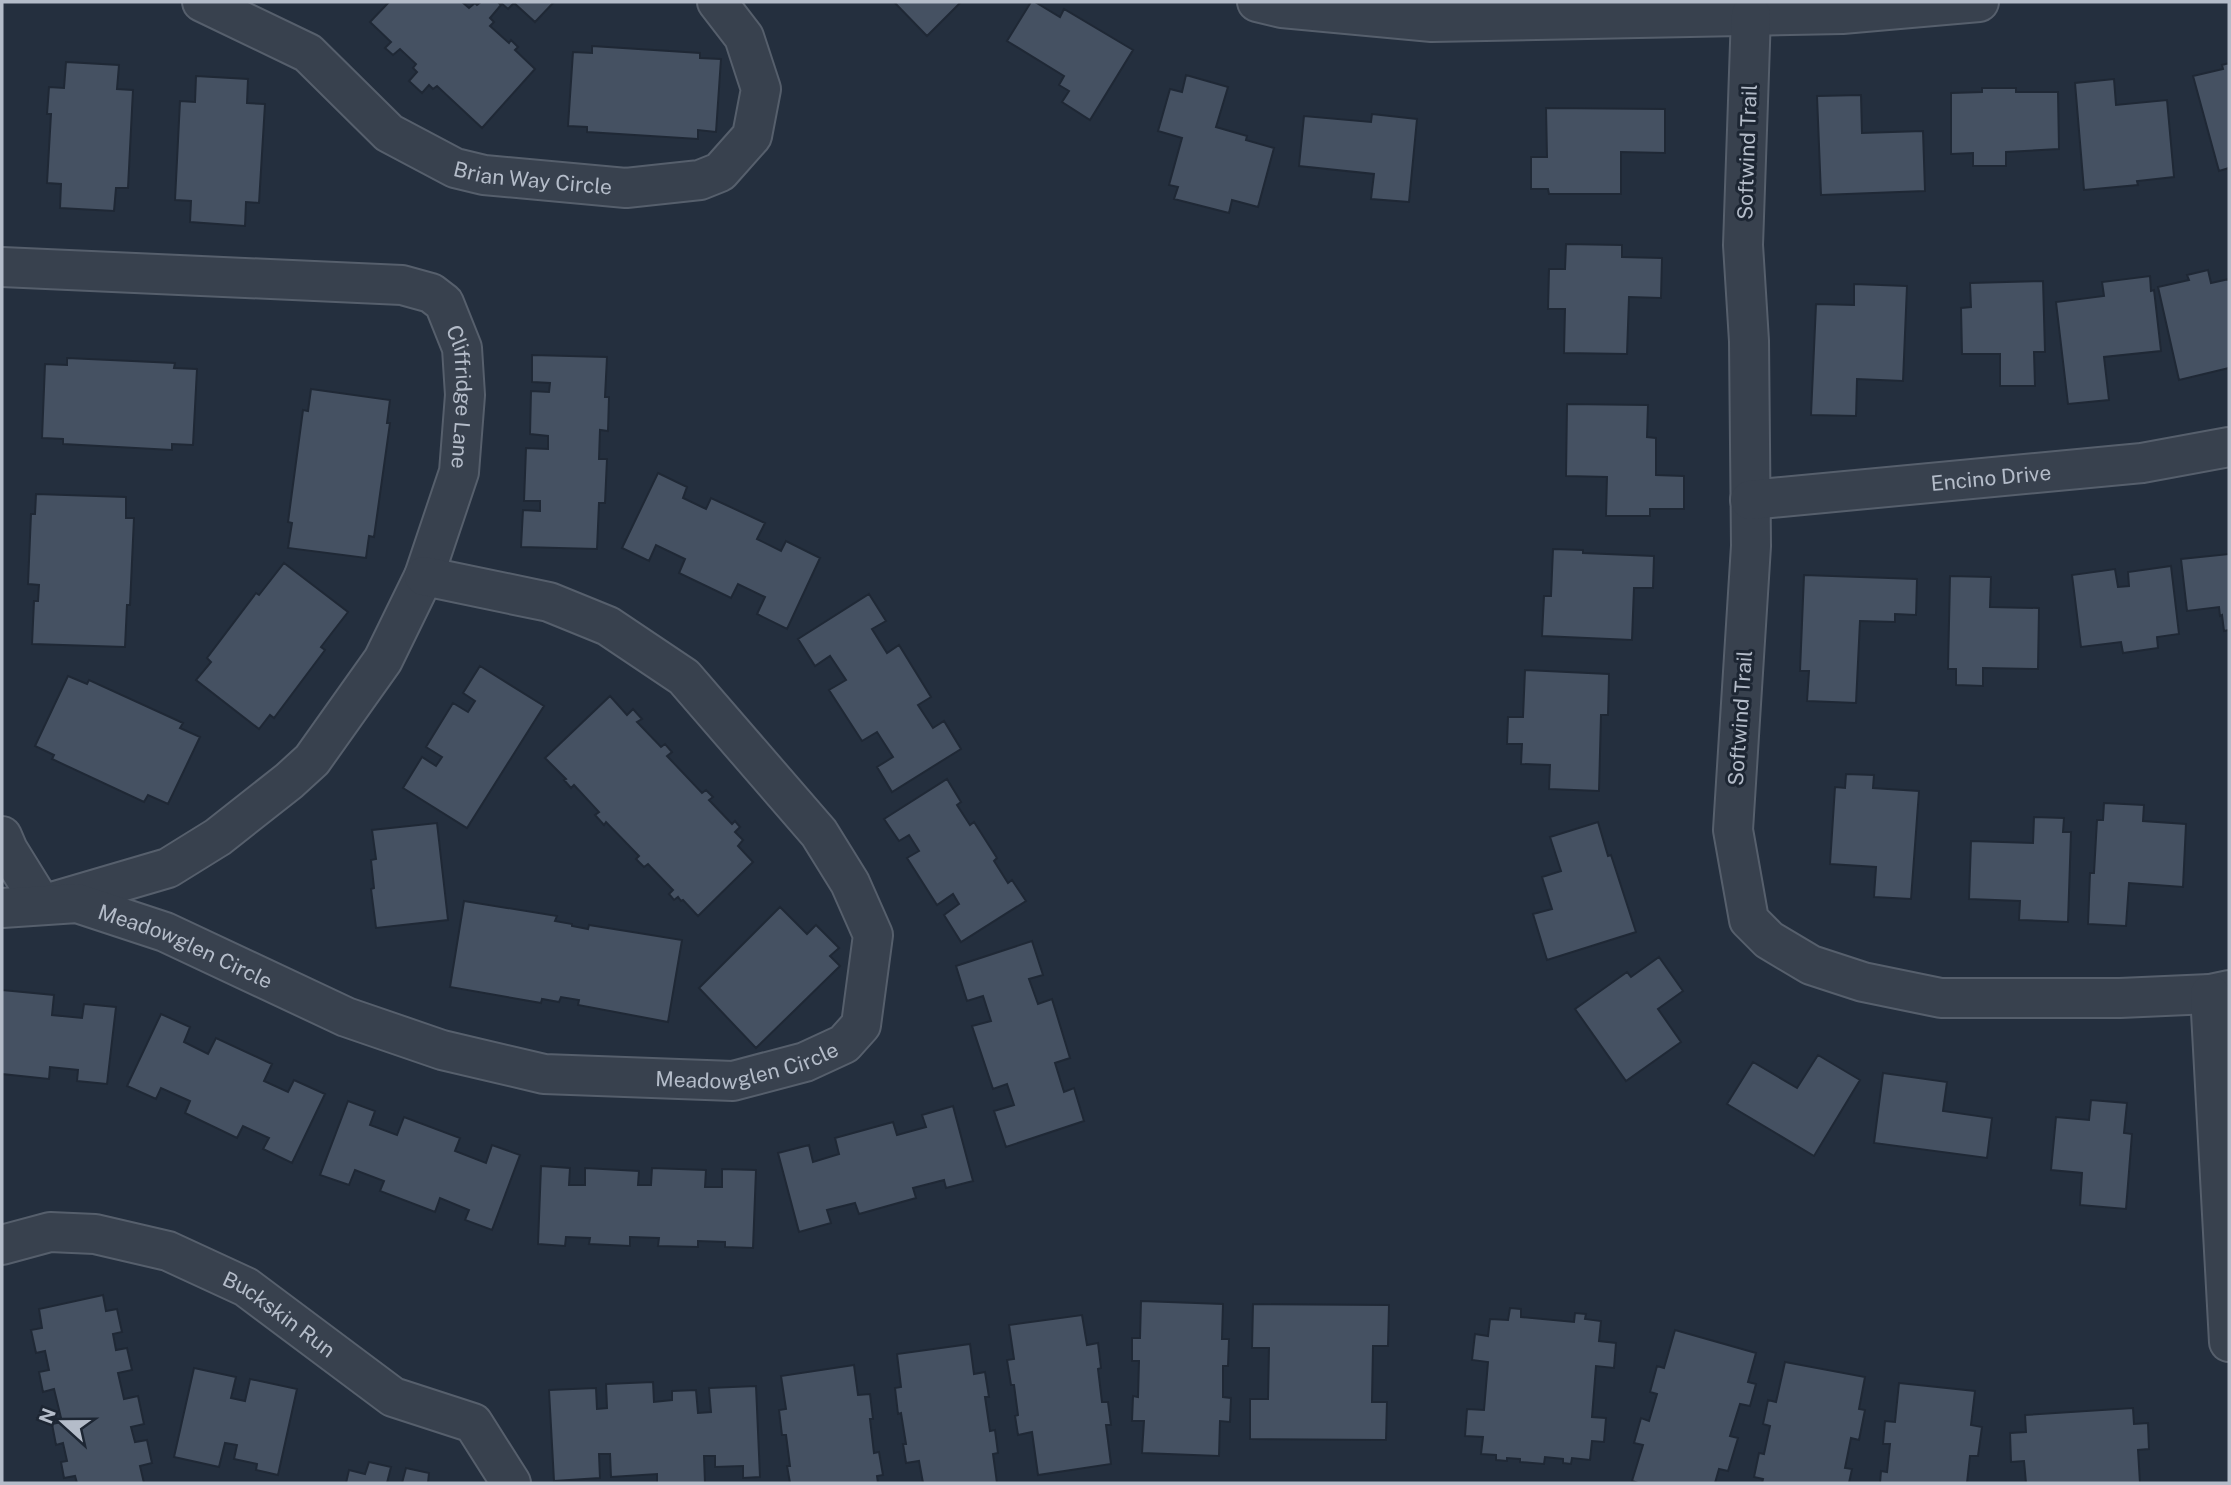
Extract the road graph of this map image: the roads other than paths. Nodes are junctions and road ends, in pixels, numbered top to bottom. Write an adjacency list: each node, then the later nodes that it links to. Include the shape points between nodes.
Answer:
1 (202, 2): 2 (street, Brian Way Circle, via 308,54 389,134 455,168 484,175 626,188 700,180 720,172 752,136 761,89 744,37)
2 (717, 2)
3 (1257, 2): 5 (street, via 1432,22)
4 (1979, 2): 5 (street, via 1842,14)
5 (1751, 15): 8 (street, Softwind Trail, via 1744,245)
6 (2, 267): 9 (street, Cliffridge Lane, via 402,285 431,293 444,303 462,348 465,395 459,472)
7 (2229, 447): 8 (street, Encino Drive, via 2142,463)
8 (1750, 500): 13 (street, Softwind Trail, via 1733,830 1749,920 1769,940 1811,965 1863,982 1941,998 2120,998)
9 (424, 576): 11 (street, Cliffridge Lane, via 383,660 312,760 289,781 168,868); 11 (street, Meadowglen Circle, via 549,602 608,626 684,677 819,833 850,883 873,935 860,1025 844,1044 805,1062 733,1081 544,1074 442,1050 346,1017 165,932 77,903)
10 (2, 836): 11 (street)
11 (42, 905): 12 (street, Meadowglen Circle)
12 (2, 908)
13 (2220, 992): 15 (street)
14 (2, 1245): 16 (street, Buckskin Run, via 57,1232 95,1234 168,1251 246,1287 393,1397 473,1423)
15 (2229, 1342)
16 (512, 1483)

